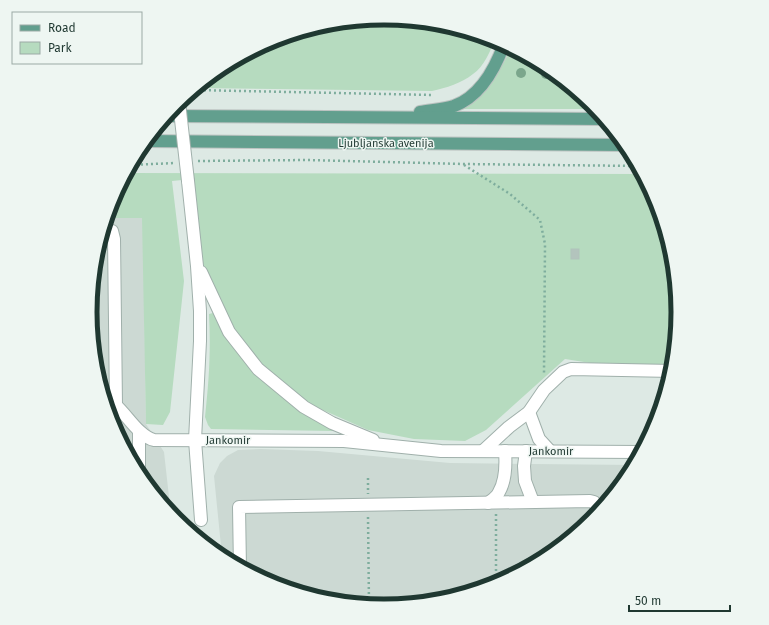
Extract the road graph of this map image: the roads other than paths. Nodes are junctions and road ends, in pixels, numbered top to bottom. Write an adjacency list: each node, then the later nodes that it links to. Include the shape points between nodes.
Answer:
1 (502, 50): 4 (main road, via 491,76 468,98 455,106)
2 (180, 110): 9 (street, Jankomir, bridge)
3 (174, 116): 4 (main road)
4 (393, 118): 5 (main road)
5 (597, 119)
6 (153, 141): 7 (main road, Ljubljanska avenija)
7 (618, 145)
8 (109, 230): 11 (street, via 112,231 114,239)
9 (197, 266): 15 (street, Jankomir, via 200,341); 16 (street, Jankomir, via 229,332 258,369 304,407 332,423)
10 (666, 371): 13 (street, via 571,369 563,372 544,390)
11 (110, 398)
12 (112, 404): 14 (street)
13 (529, 412): 17 (street); 20 (street, via 539,438)
14 (139, 432): 15 (street, via 154,440); 22 (street)
15 (195, 440): 16 (street, Jankomir, via 344,441); 26 (street)
16 (388, 445): 17 (street, Jankomir, via 441,451)
17 (483, 451): 18 (street, Jankomir)
18 (505, 451): 19 (street, Jankomir); 24 (street, via 506,466 502,484)
19 (526, 451): 20 (street, Jankomir); 23 (street, via 525,481)
20 (550, 451): 21 (street, Jankomir)
21 (635, 452)
22 (139, 461)
23 (533, 502): 24 (street); 25 (street, via 594,502)
24 (492, 503): 27 (street, via 239,507)
25 (596, 507)
26 (201, 520)
27 (240, 560)

